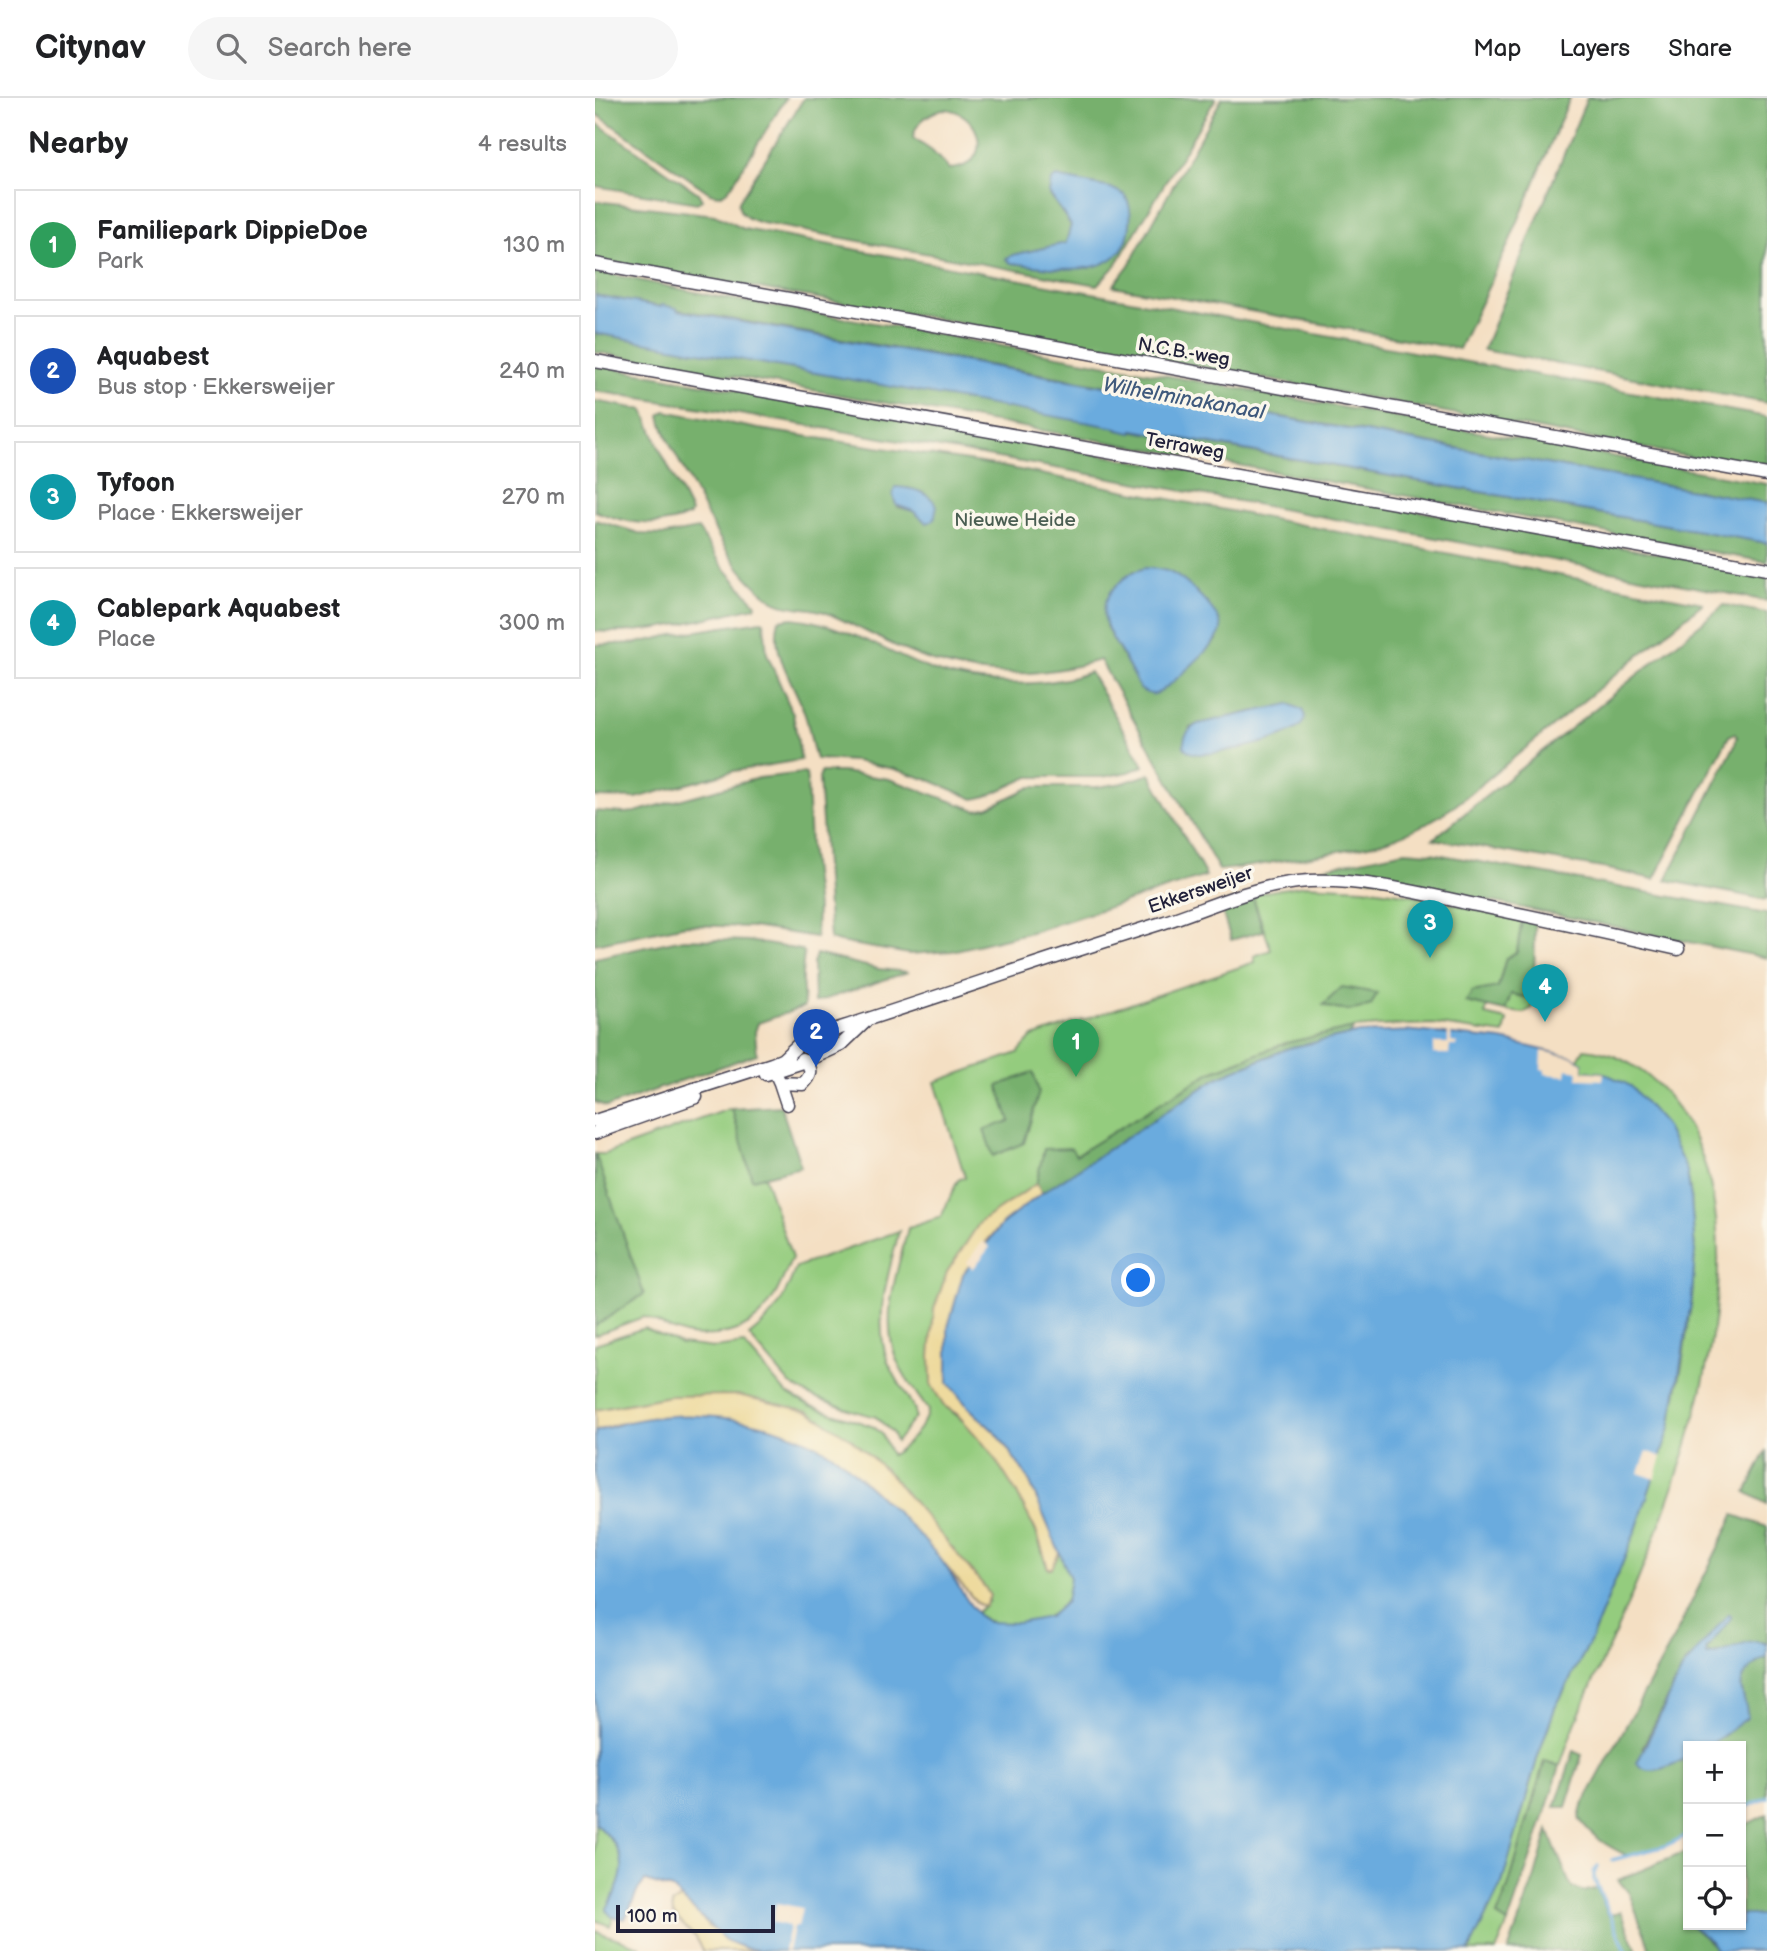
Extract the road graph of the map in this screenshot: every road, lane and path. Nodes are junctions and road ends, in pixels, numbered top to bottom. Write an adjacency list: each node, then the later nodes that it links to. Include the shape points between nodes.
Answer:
1 (595, 264): 3 (street, N.C.B.-weg)
2 (595, 361): 4 (street, Terraweg)
3 (1767, 475)
4 (1767, 569)
5 (1678, 950): 6 (street, Ekkersweijer, via 1371,884 1275,884)
6 (868, 1020): 7 (street, Ekkersweijer, via 809,1038); 8 (street, Ekkersweijer, via 841,1045)
7 (787, 1057): 8 (street); 11 (street, Ekkersweijer)
8 (806, 1061): 9 (street, Ekkersweijer); 9 (street, Ekkersweijer, via 811,1070 803,1084)
9 (778, 1077): 10 (street); 12 (street, Ekkersweijer)
10 (787, 1104)
11 (595, 1121)
12 (595, 1133)

